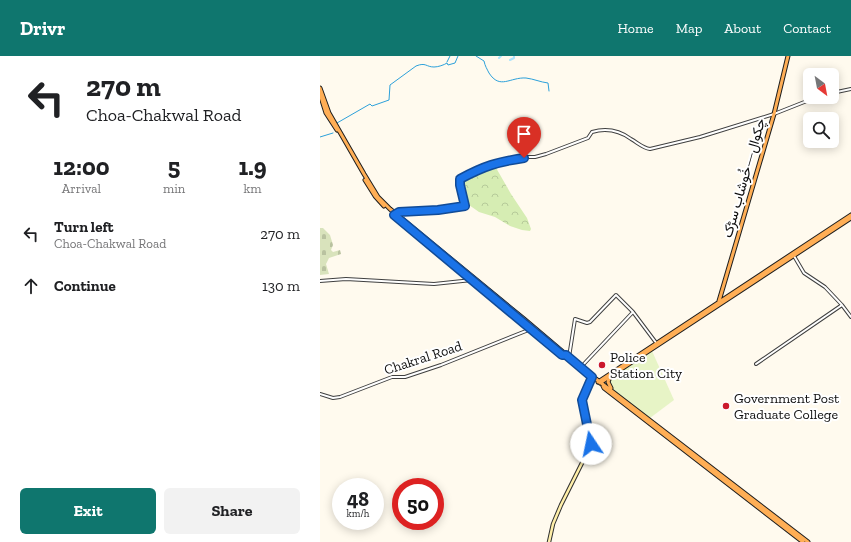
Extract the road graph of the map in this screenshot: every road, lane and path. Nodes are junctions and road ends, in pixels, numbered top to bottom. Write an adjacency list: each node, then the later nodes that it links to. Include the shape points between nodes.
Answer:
1 (788, 56): 7 (highway, چکوال—خُوشاب سڑک)
2 (320, 88): 8 (highway, via 329,112 371,186)
3 (851, 89): 4 (street)
4 (839, 92)
5 (320, 94): 8 (highway, via 329,118 371,191)
6 (803, 103): 7 (street)
7 (774, 114): 8 (street, via 650,150 619,131 592,132 588,138 546,154 487,165 460,179 465,206 399,212); 15 (highway, چکوال—خُوشاب سڑک)
8 (395, 215): 12 (highway)
9 (851, 215): 14 (highway)
10 (851, 218): 11 (highway)
11 (793, 256): 14 (highway); 16 (street, via 804,273 825,287)
12 (473, 280): 13 (street, via 436,284 346,279); 19 (highway); 21 (highway)
13 (320, 281)
14 (741, 289): 15 (highway)
15 (719, 303): 20 (highway)
16 (842, 305): 18 (street); 22 (street)
17 (633, 312): 20 (street); 21 (street, via 616,295 588,323 575,319); 23 (street)
18 (851, 317)
19 (531, 329): 21 (highway, via 562,355); 28 (street, Chakral Road, via 441,365 404,377 392,377 340,397 333,398)
20 (657, 344): 25 (highway); 26 (highway)
21 (567, 356): 23 (highway)
22 (756, 364)
23 (580, 368): 24 (highway)
24 (592, 377): 26 (highway); 29 (main road, via 582,400 591,444 561,505)
25 (610, 377): 26 (highway); 27 (highway, via 608,384)
26 (601, 384): 27 (highway); 30 (highway)
27 (615, 393): 31 (highway)
28 (320, 394)
29 (549, 542)
30 (803, 542)
31 (808, 542)

